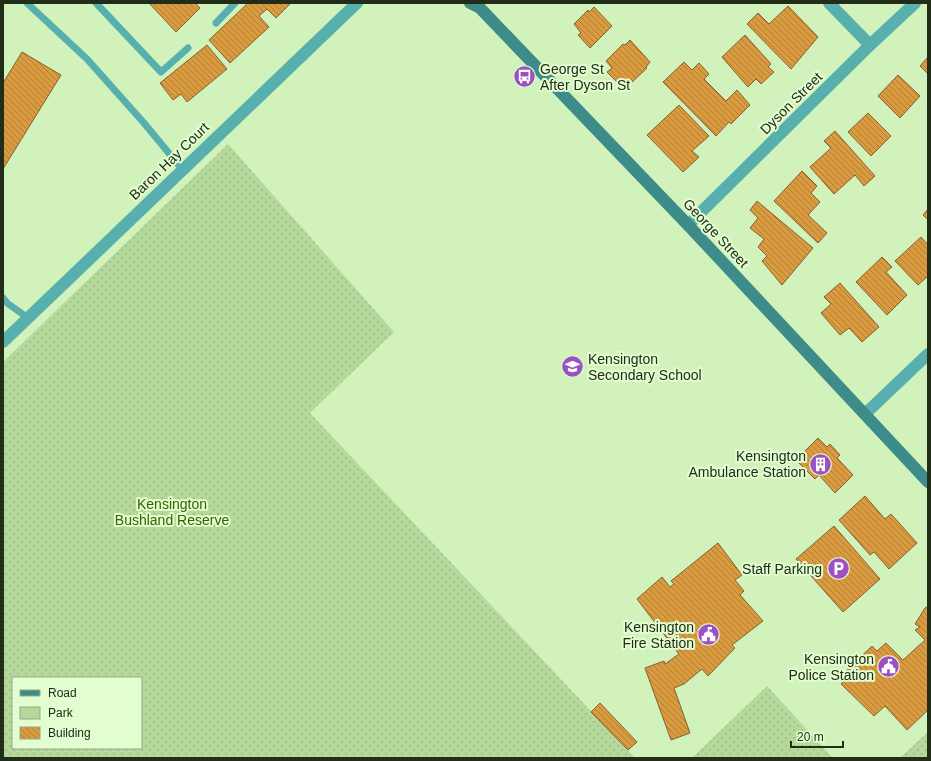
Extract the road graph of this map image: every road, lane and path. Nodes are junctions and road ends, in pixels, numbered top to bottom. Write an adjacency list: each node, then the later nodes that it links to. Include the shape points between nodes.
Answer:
1 (27, 3): 11 (lane, via 87,59)
2 (96, 3): 10 (lane, via 161,72)
3 (235, 3): 8 (lane)
4 (357, 3): 11 (street, Baron Hay Court)
5 (829, 3): 9 (street)
6 (915, 3): 9 (street, Dyson Street)
7 (476, 5): 12 (main road, George Street)
8 (216, 23)
9 (870, 46): 12 (street, Dyson Street)
10 (188, 48)
11 (182, 169): 14 (street, Baron Hay Court)
12 (688, 225): 17 (main road, George Street)
13 (3, 298): 14 (lane)
14 (28, 318): 15 (street, Baron Hay Court)
15 (3, 342)
16 (928, 354): 17 (street)
17 (865, 414): 18 (main road, George Street)
18 (928, 482)

